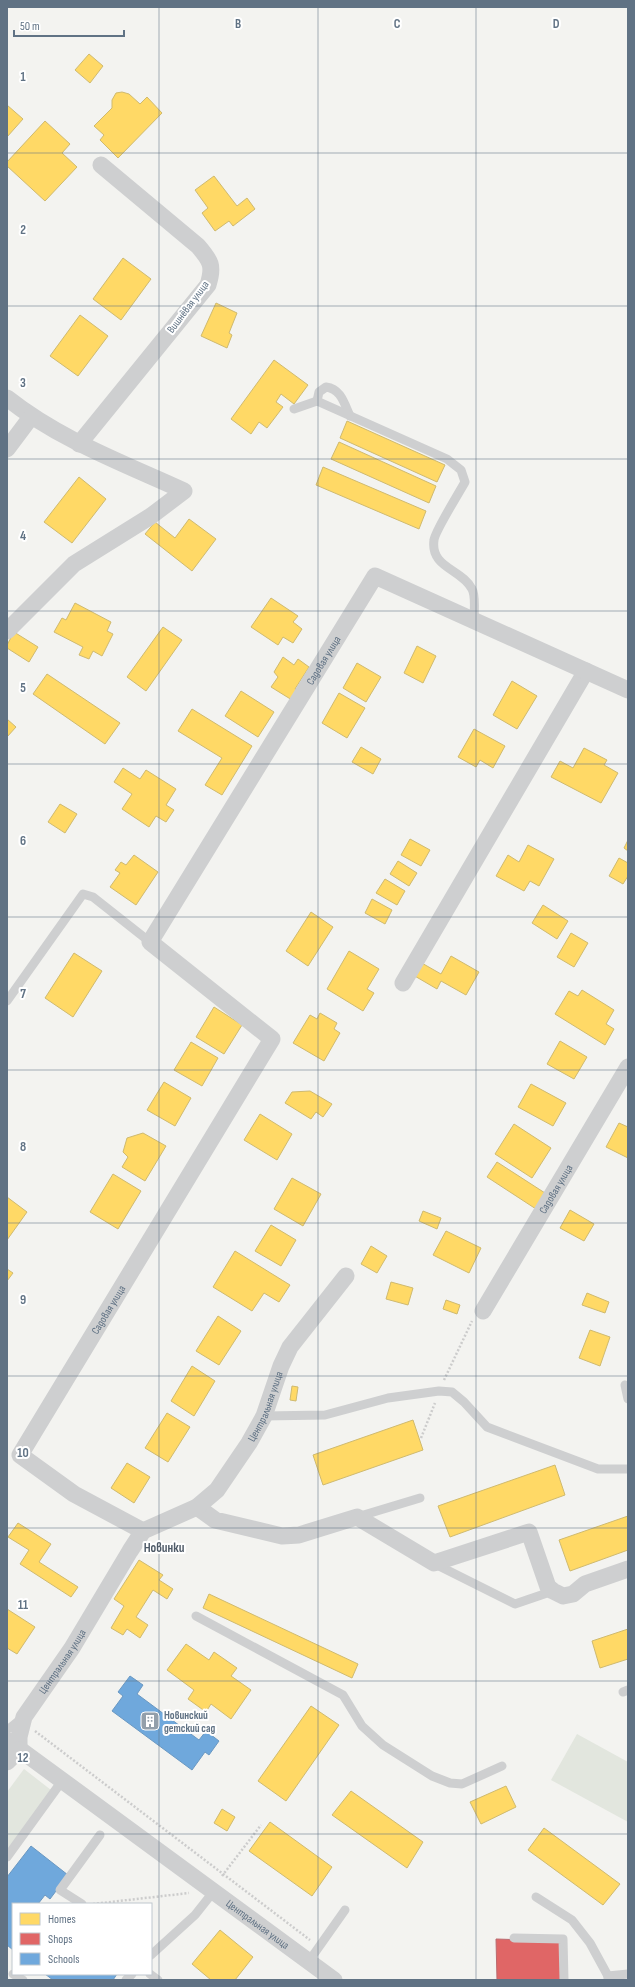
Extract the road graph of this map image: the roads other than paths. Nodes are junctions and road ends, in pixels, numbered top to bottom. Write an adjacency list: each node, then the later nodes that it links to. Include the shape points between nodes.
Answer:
1 (101, 165): 7 (street, Вишнёвая улица, via 198,246 209,258 212,272 208,285)
2 (7, 398): 6 (street)
3 (316, 401): 4 (lane); 5 (lane); 5 (lane, via 319,392 326,387 334,388 341,395)
4 (294, 409)
5 (350, 416): 9 (lane, via 447,458 461,470 465,482 434,539 435,552 442,564 467,581 472,590)
6 (31, 417): 7 (street); 8 (street)
7 (79, 444): 10 (street, via 184,491 151,516 74,564)
8 (7, 449)
9 (474, 619): 11 (street, Садовая улица); 13 (street, Садовая улица, via 375,576)
10 (7, 631)
11 (586, 671): 12 (street, Садовая улица); 14 (street)
12 (628, 690)
13 (150, 942): 15 (lane, via 93,897 83,894); 26 (street, Садовая улица, via 272,1040 20,1455 74,1494)
14 (402, 983)
15 (7, 1001)
16 (628, 1066): 18 (street, Садовая улица)
17 (346, 1276): 21 (street, Центральная улица, via 290,1347)
18 (483, 1311)
19 (625, 1385): 20 (lane)
20 (628, 1399)
21 (264, 1416): 22 (lane, via 324,1415 388,1398 439,1391 452,1392 487,1427 598,1469); 24 (street, Центральная улица, via 217,1490)
22 (628, 1469)
23 (420, 1498): 25 (lane)
24 (197, 1507): 25 (street, via 216,1520 282,1536 299,1535); 26 (street, Центральная улица)
25 (357, 1517): 27 (street)
26 (143, 1531): 31 (street, Центральная улица, via 72,1648)
27 (434, 1563): 29 (lane, via 516,1604); 29 (street, via 529,1532 548,1587)
28 (628, 1569): 29 (street, via 585,1584 573,1594 563,1596)
29 (553, 1591)
30 (196, 1616): 35 (lane, via 343,1695 362,1726 383,1745 432,1776 450,1783 462,1784)
31 (24, 1717): 32 (lane); 33 (street, Центральная улица, via 19,1737)
32 (7, 1728)
33 (13, 1745): 34 (street); 36 (street, Центральная улица)
34 (7, 1762)
35 (502, 1766)
36 (62, 1781): 38 (lane); 39 (street, Центральная улица)
37 (100, 1835): 41 (lane, via 60,1890)
38 (7, 1857)
39 (214, 1891): 44 (lane, via 195,1915); 45 (street, Центральная улица)
40 (536, 1897): 47 (lane, via 572,1920 590,1943)
41 (80, 1903)
42 (345, 1910): 45 (lane)
43 (514, 1938): 49 (lane, via 563,1939)
44 (152, 1954)
45 (309, 1961): 48 (street, Центральная улица)
46 (628, 1974): 47 (lane)
47 (608, 1978)
48 (334, 1980)
49 (564, 1980)

